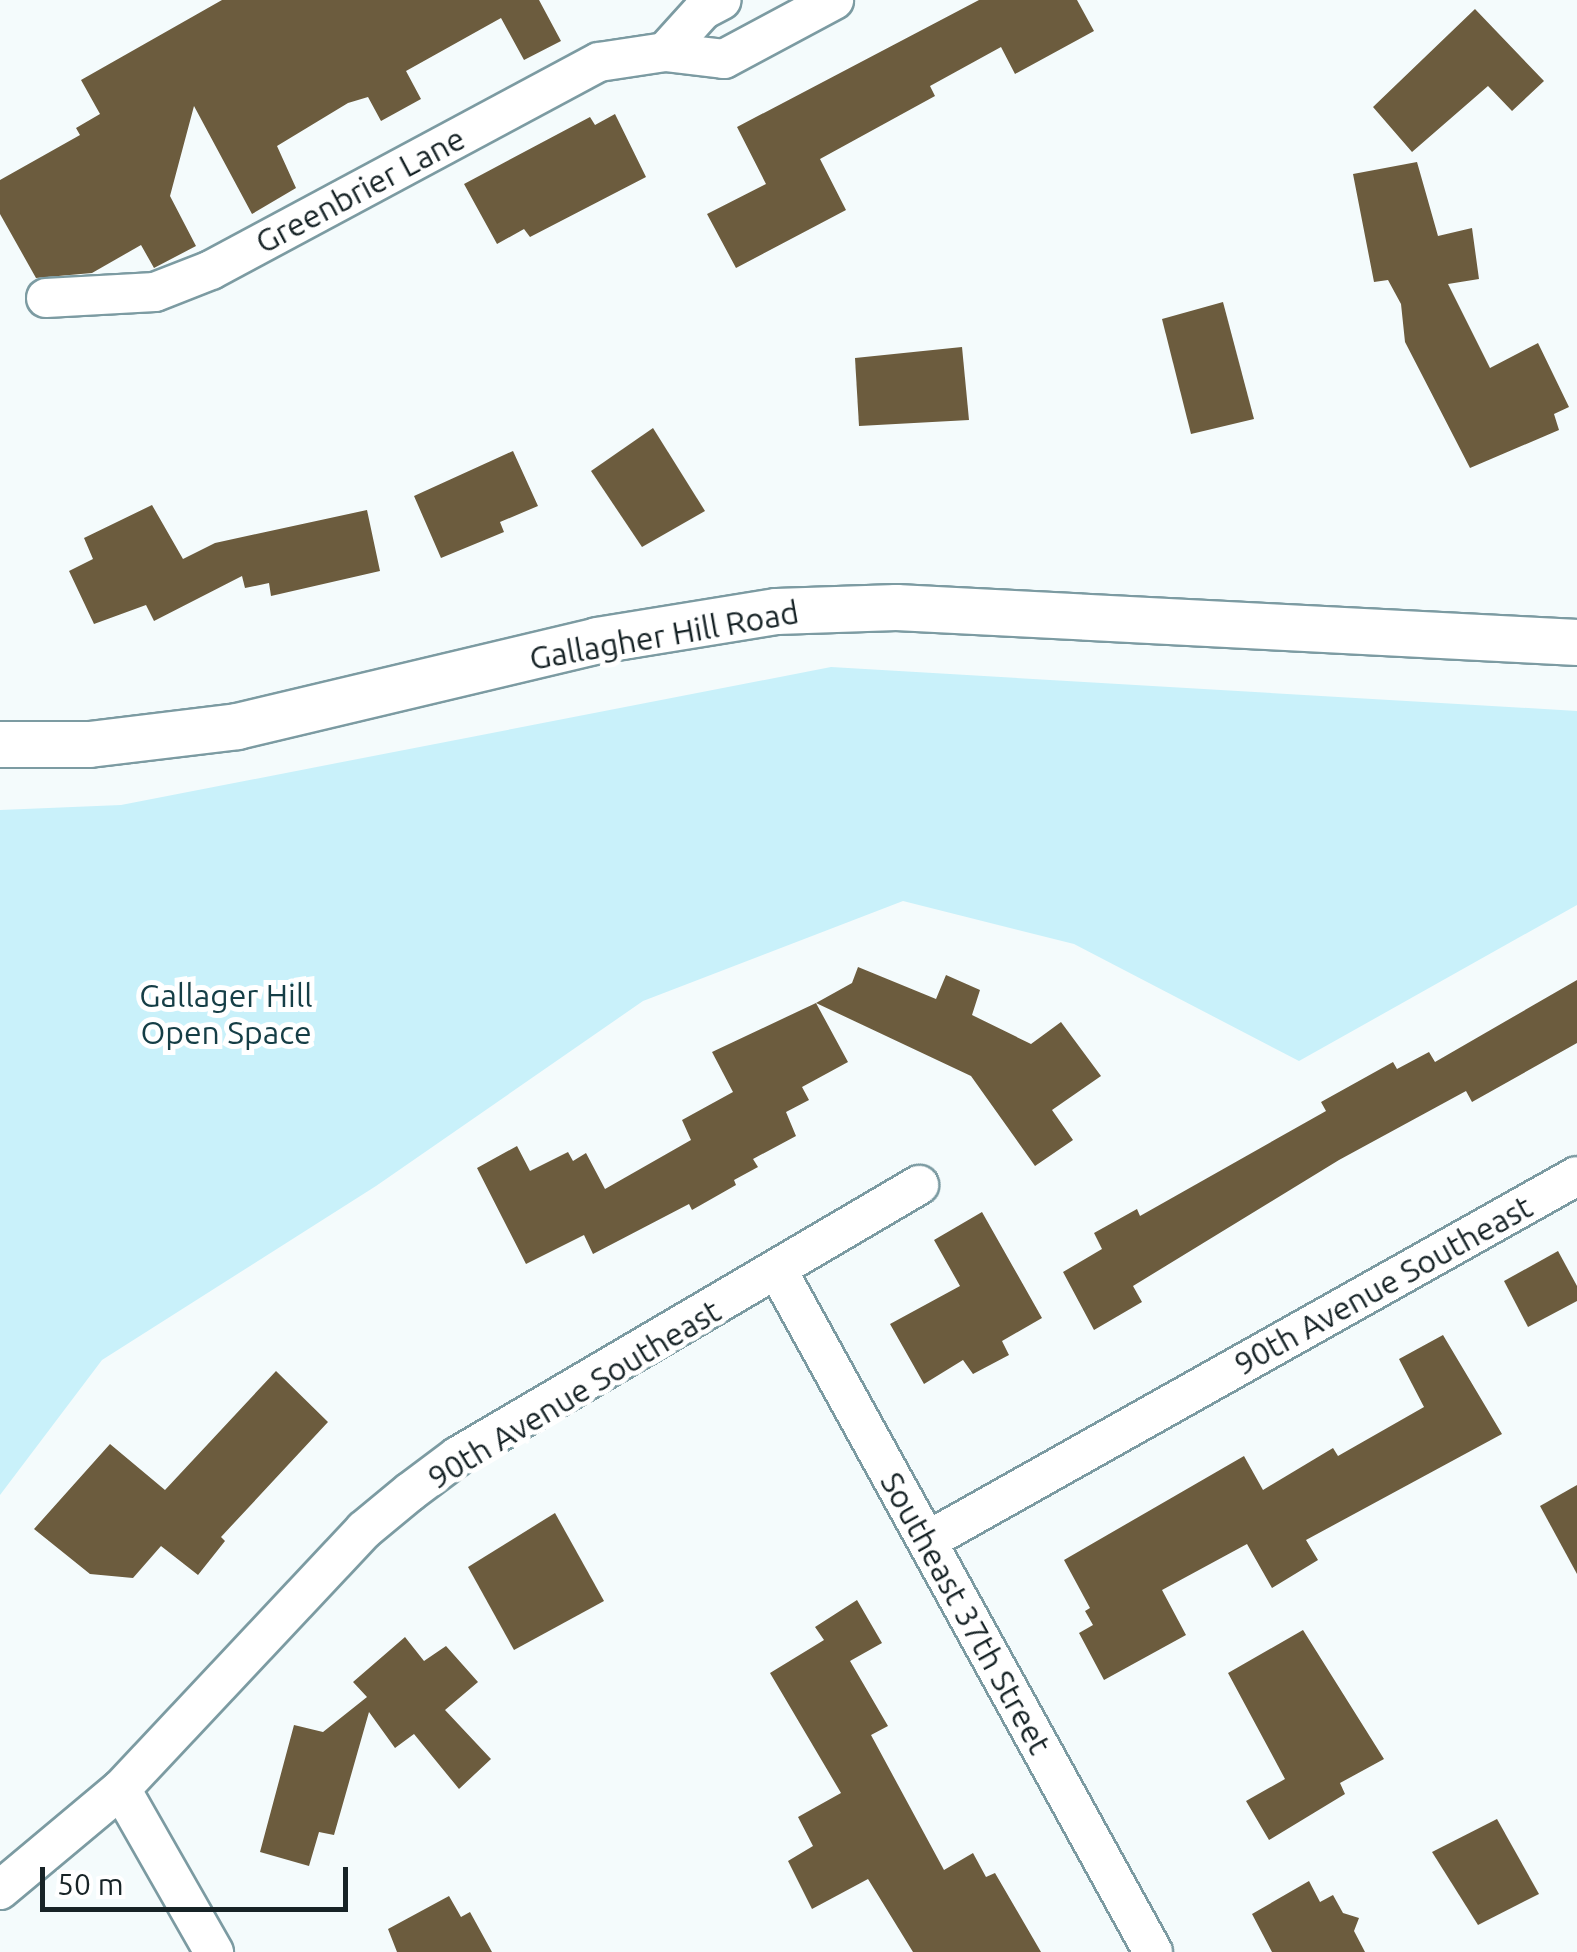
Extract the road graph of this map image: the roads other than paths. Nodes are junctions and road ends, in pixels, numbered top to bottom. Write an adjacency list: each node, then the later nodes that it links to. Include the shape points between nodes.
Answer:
1 (722, 0): 3 (street, via 703,10)
2 (834, 0): 3 (street, Greenbrier Lane, via 724,58)
3 (666, 52): 4 (street, Greenbrier Lane, via 599,62 211,270 155,292)
4 (46, 298)
5 (1577, 642): 6 (street, Gallagher Hill Road, via 896,607 776,611 597,640 237,726 89,744)
6 (0, 744)
7 (1577, 1176): 10 (street, 90th Avenue Southeast)
8 (919, 1186): 9 (street, 90th Avenue Southeast)
9 (779, 1273): 10 (street, Southeast 37th Street); 11 (street, 90th Avenue Southeast, via 458,1456 410,1492 364,1530)
10 (927, 1541): 14 (street, Southeast 37th Street)
11 (121, 1789): 12 (street, 90th Avenue Southeast); 13 (street)
12 (0, 1890)
13 (214, 1952)
14 (1153, 1952)

